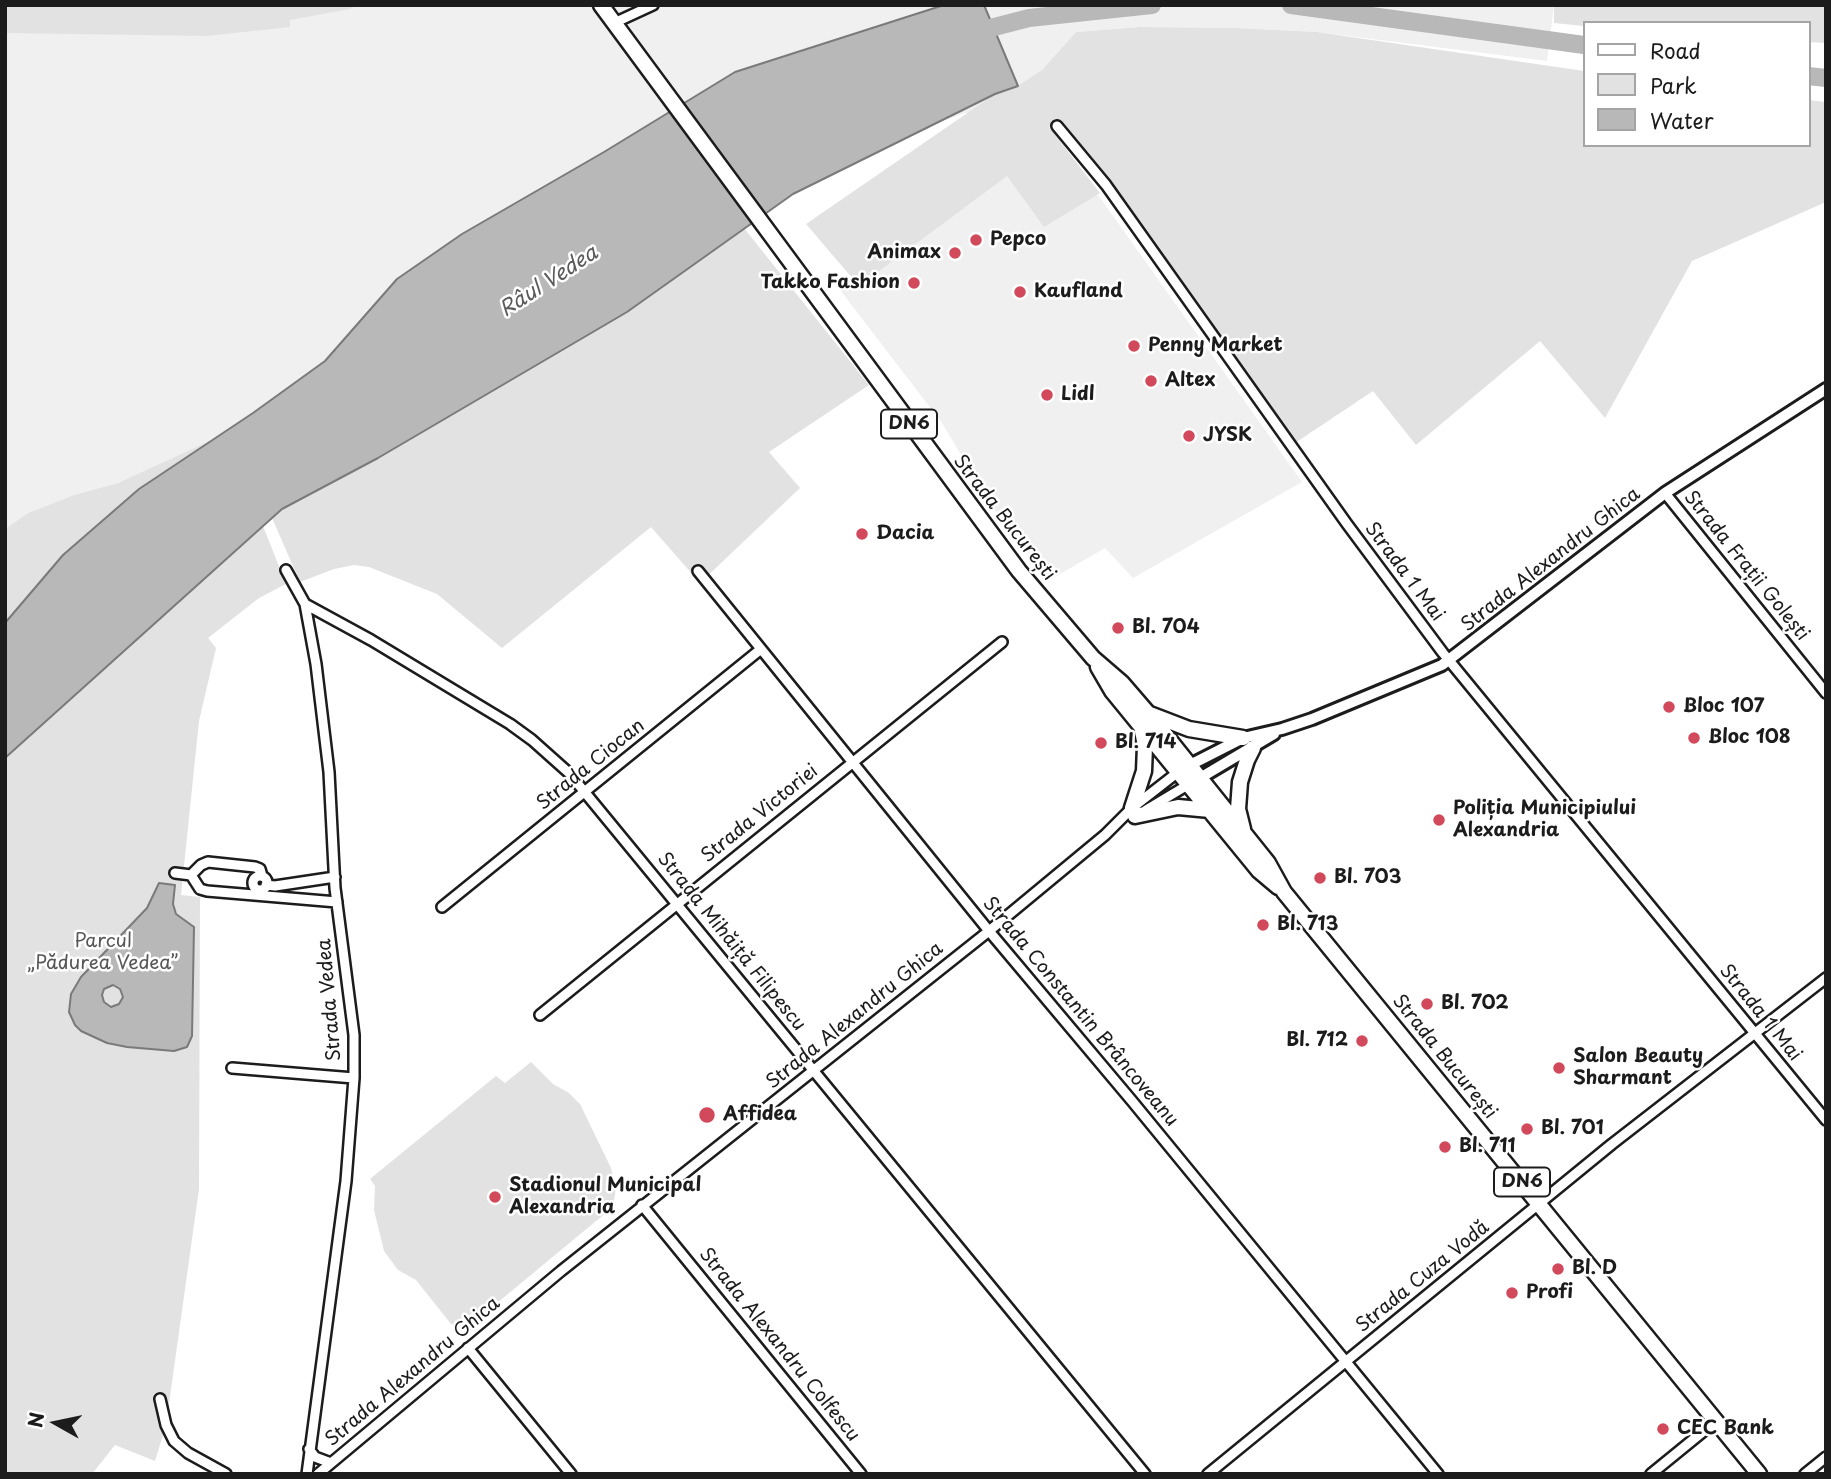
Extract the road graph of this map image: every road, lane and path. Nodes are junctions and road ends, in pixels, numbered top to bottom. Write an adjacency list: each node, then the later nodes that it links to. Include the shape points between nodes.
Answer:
1 (601, 5): 3 (main road, DN6)
2 (653, 5): 3 (street)
3 (614, 23): 14 (main road, Strada București / DN6, via 1019,571 1093,658 1112,691)
4 (1056, 126): 12 (street, Strada 1 Mai, via 1113,196)
5 (1826, 389): 6 (street, Strada Alexandru Ghica)
6 (1665, 493): 12 (street, Strada Alexandru Ghica); 13 (street, Strada Frații Golești)
7 (286, 570): 9 (street, Strada Vedea)
8 (698, 571): 11 (street, Strada Constantin Brâncoveanu)
9 (305, 604): 19 (street, Strada Mihăiță Filipescu, via 510,724 554,758); 25 (street, Strada Vedea, via 327,750)
10 (1002, 642): 16 (street, Strada Victoriei)
11 (761, 649): 16 (street, Strada Constantin Brâncoveanu); 19 (street, Strada Ciocan)
12 (1449, 661): 15 (street, Strada Alexandru Ghica); 34 (street, Strada 1 Mai)
13 (1826, 693)
14 (1144, 719): 15 (main road); 17 (main road, Strada București / DN6); 21 (main road, via 1145,758)
15 (1248, 743): 17 (street, Strada Alexandru Ghica); 18 (street, Strada Alexandru Ghica); 22 (main road, via 1238,797)
16 (852, 762): 29 (street, Strada Victoriei); 31 (street, Strada Constantin Brâncoveanu)
17 (1184, 768): 18 (main road, Strada București / DN6); 21 (street, Strada Alexandru Ghica)
18 (1194, 781): 20 (main road, Strada București / DN6); 21 (street, Strada Alexandru Ghica); 22 (main road, Strada București / DN6)
19 (585, 792): 29 (street, Strada Mihăiță Filipescu); 30 (street, Strada Ciocan)
20 (1210, 810): 21 (main road, via 1178,807); 27 (main road, Strada București / DN6, via 1259,871)
21 (1134, 812): 31 (street, Strada Alexandru Ghica)
22 (1245, 833): 27 (main road, Strada București / DN6)
23 (175, 873): 24 (street)
24 (191, 875): 26 (street, via 200,889 207,891); 26 (street, via 208,862 255,867 260,869)
25 (334, 877): 26 (street); 28 (street, Strada Vedea)
26 (261, 887): 28 (street)
27 (1284, 892): 39 (main road, Strada București / DN6)
28 (337, 902): 37 (street, Strada Vedea, via 354,1035)
29 (677, 905): 33 (street, Strada Victoriei); 36 (street, Strada Mihăiță Filipescu)
30 (442, 907)
31 (989, 931): 36 (street, Strada Alexandru Ghica); 42 (street, Strada Constantin Brâncoveanu)
32 (1826, 978): 34 (street, Strada Cuza Vodă)
33 (540, 1015)
34 (1755, 1035): 38 (street, Strada 1 Mai); 39 (street, Strada Cuza Vodă)
35 (232, 1068): 37 (street)
36 (814, 1071): 40 (street, Strada Alexandru Ghica); 53 (street, Strada Mihăiță Filipescu)
37 (354, 1078): 45 (street, Strada Vedea, via 344,1205)
38 (1826, 1120)
39 (1540, 1204): 42 (street, Strada Cuza Vodă); 44 (main road, Strada București / DN6)
40 (642, 1205): 41 (street, Strada Alexandru Ghica); 52 (street, Strada Alexandru Colfescu)
41 (468, 1348): 47 (street, Strada Alexandru Ghica); 51 (street)
42 (1347, 1361): 54 (street, Strada Cuza Vodă); 55 (street, Strada Constantin Brâncoveanu)
43 (160, 1399): 48 (street, via 174,1441)
44 (1716, 1420): 56 (street); 57 (main road, Strada București / DN6)
45 (309, 1449): 47 (street, via 315,1457); 49 (street, Strada Vedea)
46 (1826, 1457): 58 (street)
47 (331, 1463): 50 (street, Strada Alexandru Ghica)
48 (226, 1474)
49 (307, 1474)
50 (318, 1474)
51 (571, 1474)
52 (861, 1474)
53 (1146, 1474)
54 (1209, 1474)
55 (1438, 1474)
56 (1651, 1474)
57 (1759, 1474)
58 (1805, 1474)

